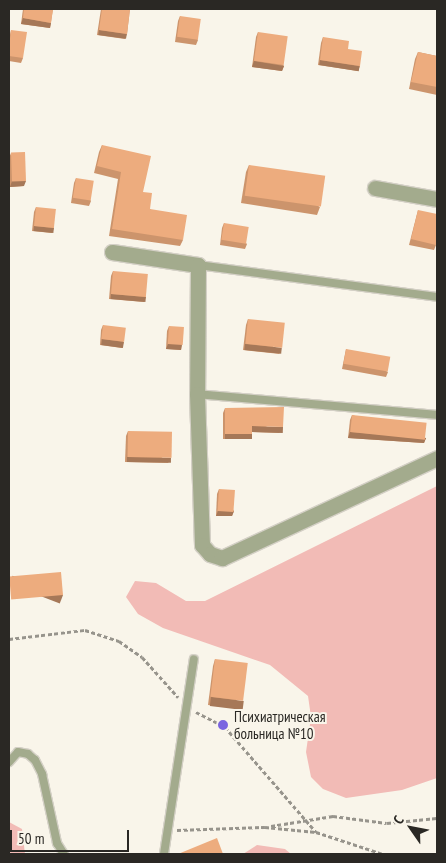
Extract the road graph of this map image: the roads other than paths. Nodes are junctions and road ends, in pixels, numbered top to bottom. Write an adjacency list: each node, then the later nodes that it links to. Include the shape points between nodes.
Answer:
1 (375, 188): 2 (street)
2 (437, 199)
3 (112, 252): 4 (street)
4 (198, 265): 5 (lane); 6 (street)
5 (437, 297)
6 (197, 394): 7 (lane); 8 (street, via 202,545 210,554 222,558)
7 (437, 415)
8 (437, 458)
9 (194, 659): 12 (lane)
10 (9, 762): 11 (lane, via 18,752 36,760 57,843)
11 (64, 854)
12 (164, 854)

